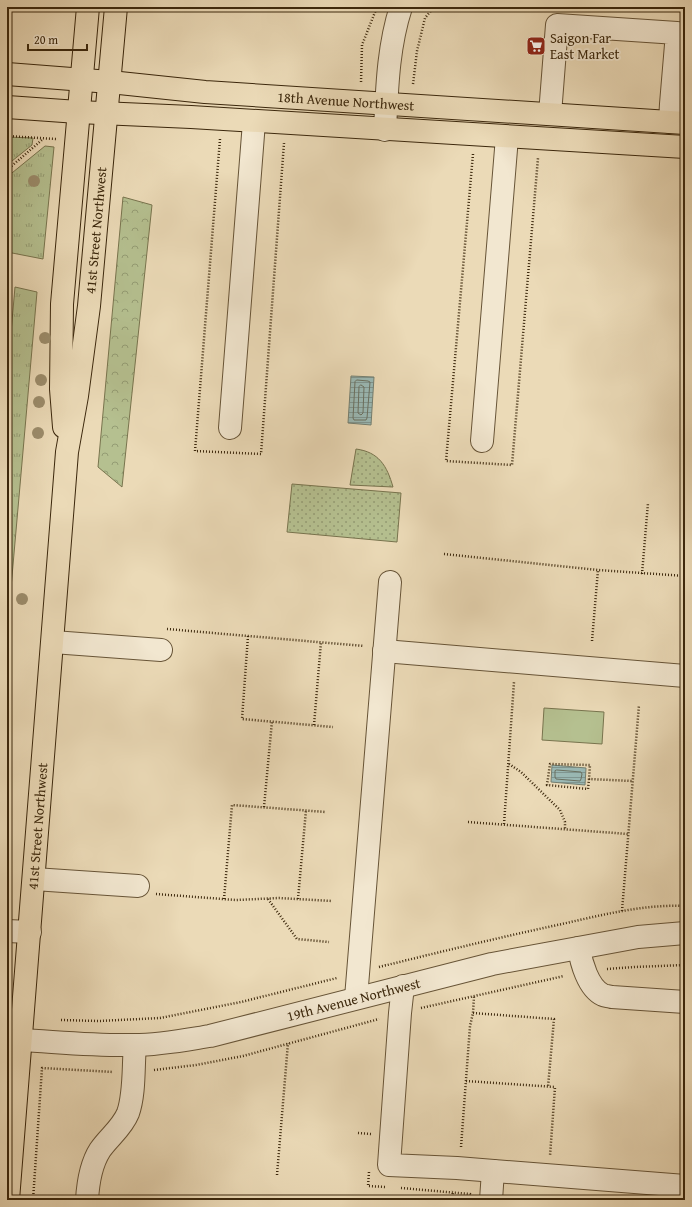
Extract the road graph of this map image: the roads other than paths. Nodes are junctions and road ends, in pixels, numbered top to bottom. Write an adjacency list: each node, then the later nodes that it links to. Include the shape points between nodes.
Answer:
1 (88, 7): 5 (main road, 41st Street Northwest)
2 (116, 7): 6 (main road, 41st Street Northwest)
3 (401, 7): 7 (street, via 394,29)
4 (7, 74): 5 (main road, 18th Avenue Northwest)
5 (82, 80): 6 (main road, 18th Avenue Northwest); 9 (main road, 41st Street Northwest)
6 (110, 82): 7 (main road, 18th Avenue Northwest, via 205,92); 10 (main road, 41st Street Northwest)
7 (386, 104): 11 (main road, 18th Avenue Northwest); 14 (street)
8 (7, 107): 9 (main road, 18th Avenue Northwest)
9 (78, 112): 10 (main road, 18th Avenue Northwest); 19 (main road, 41st Street Northwest, via 62,304 61,389)
10 (106, 113): 12 (main road, 18th Avenue Northwest); 19 (main road, 41st Street Northwest, via 89,306 78,396)
11 (550, 114): 13 (main road, 18th Avenue Northwest); 13 (street, via 557,25 677,34 670,104)
12 (254, 122): 14 (main road, 18th Avenue Northwest); 17 (street)
13 (678, 123)
14 (385, 130): 15 (main road, 18th Avenue Northwest)
15 (507, 137): 16 (main road, 18th Avenue Northwest); 18 (street)
16 (685, 147)
17 (230, 428)
18 (482, 441)
19 (67, 452): 21 (main road, 41st Street Northwest)
20 (390, 582): 22 (street)
21 (53, 642): 23 (street); 25 (main road, 41st Street Northwest)
22 (375, 648): 24 (street); 32 (street)
23 (161, 650)
24 (685, 676)
25 (34, 879): 26 (street); 28 (main road, 41st Street Northwest)
26 (138, 886)
27 (7, 931): 28 (street)
28 (30, 932): 34 (main road, 41st Street Northwest)
29 (685, 933): 30 (street, 19th Avenue Northwest, via 638,937)
30 (579, 948): 31 (street, 19th Avenue Northwest, via 492,964); 33 (street, via 585,972 597,991 603,995)
31 (403, 986): 32 (street, 19th Avenue Northwest); 36 (street, via 389,1165)
32 (356, 998): 35 (street, 19th Avenue Northwest, via 210,1036 172,1043)
33 (685, 1002)
34 (21, 1040): 35 (street, 19th Avenue Northwest); 38 (main road, 41st Street Northwest)
35 (135, 1045): 39 (street, via 128,1113 100,1150 89,1179)
36 (493, 1171): 37 (street); 40 (street)
37 (685, 1186)
38 (8, 1200)
39 (86, 1200)
40 (491, 1200)

